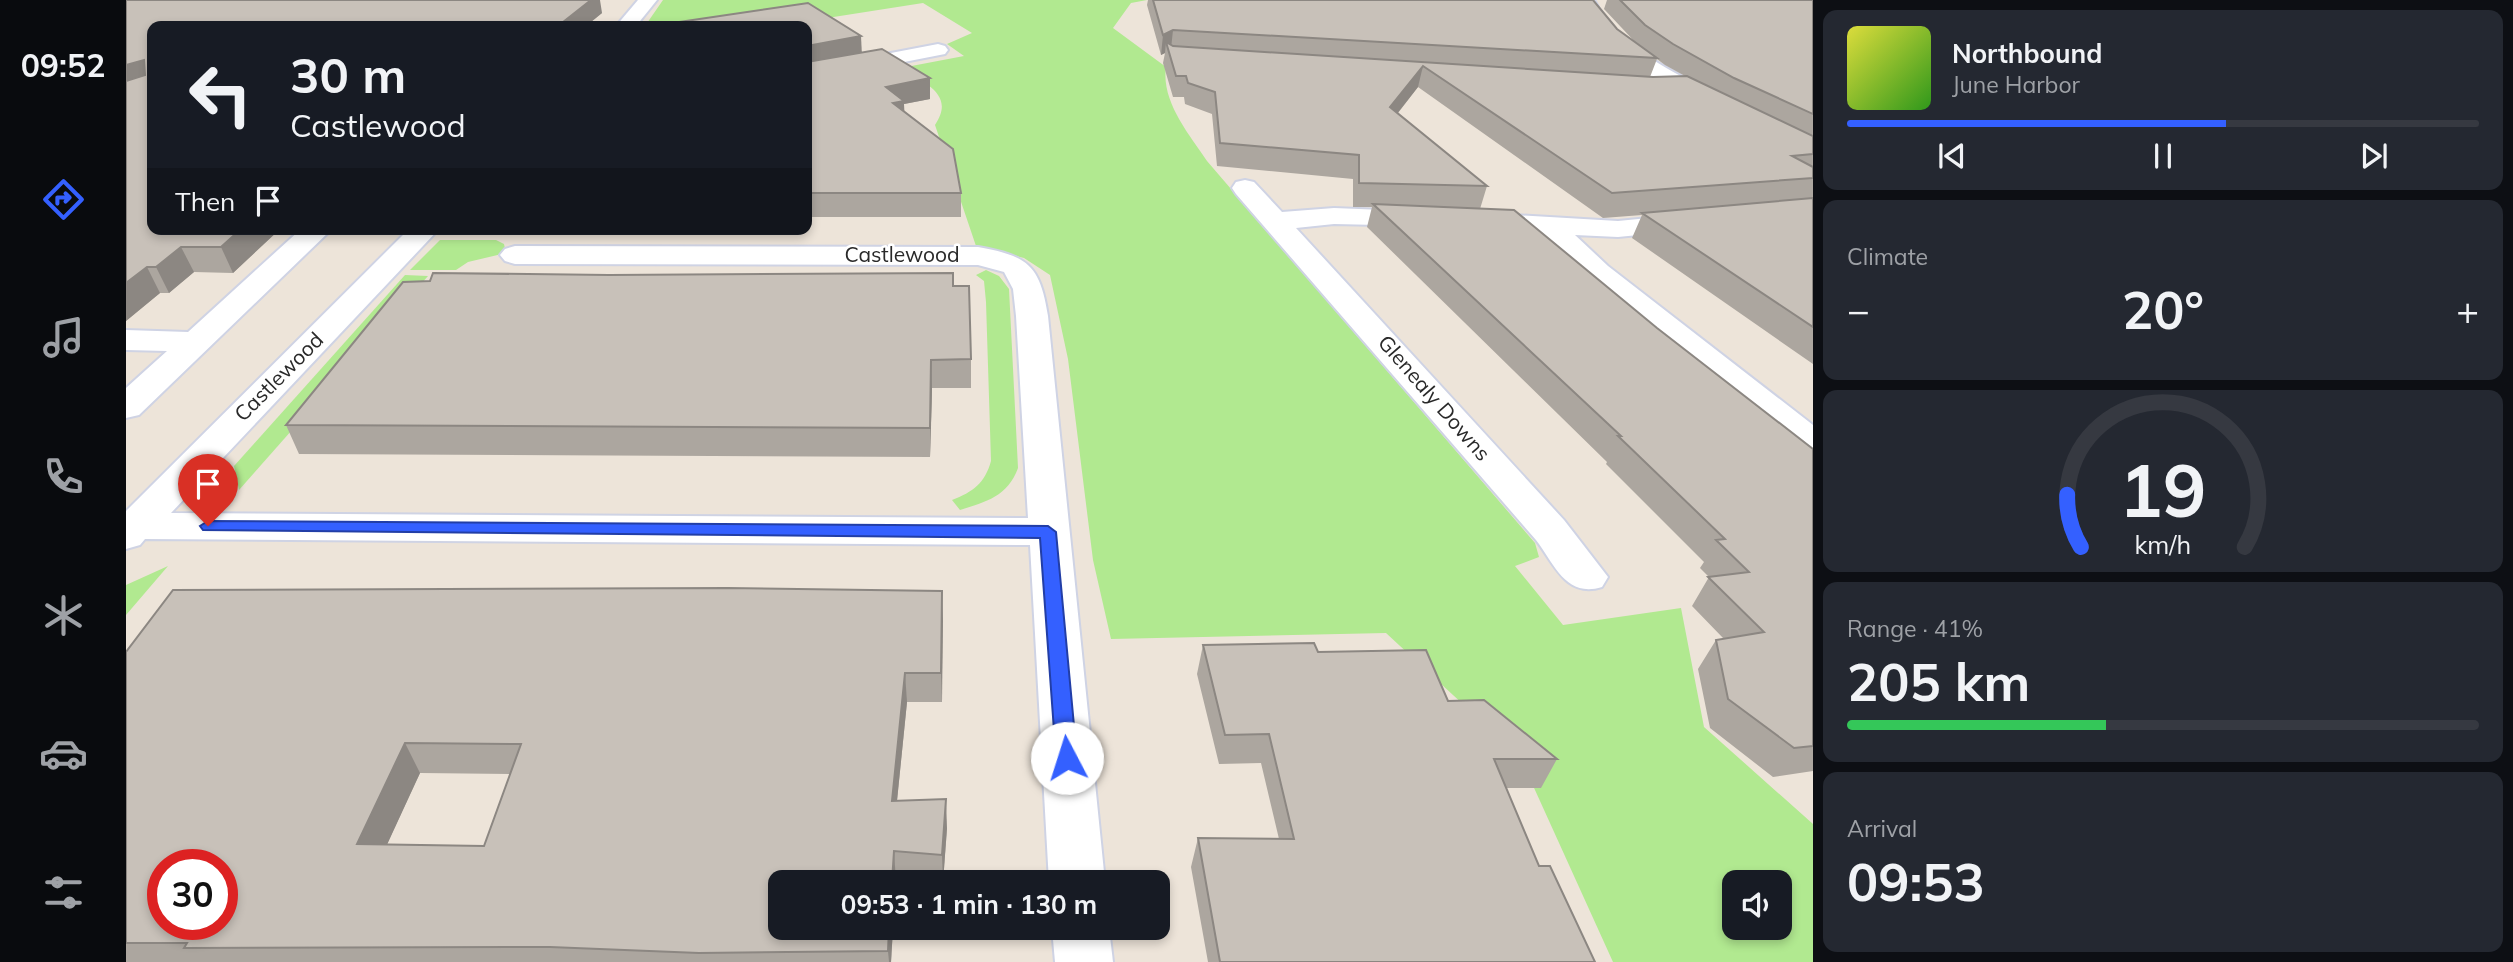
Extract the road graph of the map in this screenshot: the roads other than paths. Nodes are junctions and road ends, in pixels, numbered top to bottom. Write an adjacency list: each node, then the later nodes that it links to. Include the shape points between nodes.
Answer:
1 (648, 0): 3 (street)
2 (1585, 0): 6 (street, via 1600,24 1632,55)
3 (630, 21)
4 (938, 50): 5 (street)
5 (812, 74)
6 (1688, 88): 7 (street); 8 (street)
7 (1644, 89)
8 (1735, 114)
9 (1245, 188): 11 (street, Glenealy Downs)
10 (1710, 220): 12 (street, via 1618,229)
11 (1278, 221): 12 (street, via 1335,216); 22 (street, Glenealy Downs)
12 (1552, 227): 19 (street, via 1597,272)
13 (312, 235): 17 (street)
14 (419, 235): 20 (street, Castlewood)
15 (515, 255): 21 (street, Castlewood, via 978,256 1013,264 1029,282)
16 (126, 340): 17 (street)
17 (197, 342): 18 (street)
18 (126, 407)
19 (1813, 443)
20 (131, 530): 21 (street, Castlewood)
21 (1048, 532): 23 (street, Castlewood)
22 (1587, 578)
23 (1076, 870)
24 (1082, 940): 25 (street)
25 (1084, 962)

